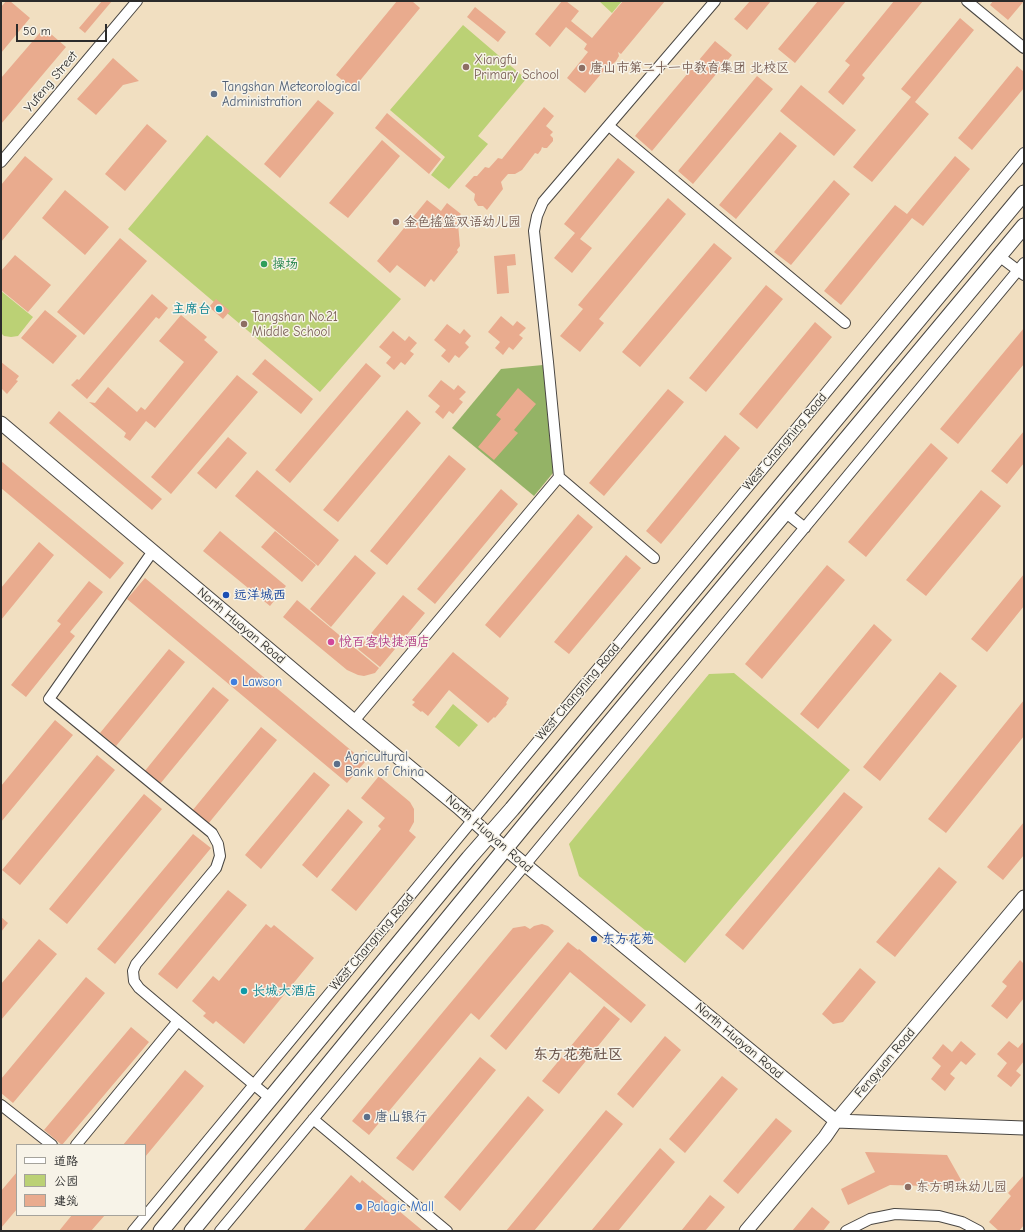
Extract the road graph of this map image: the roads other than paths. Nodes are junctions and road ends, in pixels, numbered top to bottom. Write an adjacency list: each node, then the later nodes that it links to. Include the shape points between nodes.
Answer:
1 (137, 1): 7 (street, Yufeng Street)
2 (715, 1): 5 (street)
3 (967, 1): 4 (street)
4 (1024, 48)
5 (609, 126): 13 (street); 15 (street, via 544,202 537,216 534,231)
6 (1024, 153): 21 (street, West Changning Road)
7 (1, 162)
8 (1024, 193): 22 (main road, West Changning Road)
9 (1024, 226): 10 (main road)
10 (999, 256): 12 (street); 16 (main road)
11 (1024, 263): 12 (street)
12 (1021, 273): 17 (street)
13 (845, 324)
14 (1, 423): 18 (street, North Huayan Road)
15 (559, 477): 19 (street); 20 (street)
16 (785, 512): 17 (street); 23 (main road)
17 (805, 528): 24 (street)
18 (153, 551): 20 (street, North Huayan Road); 26 (street, via 49,699 212,833 218,844 220,856 216,868 136,964 133,971 134,981 139,988)
19 (654, 558)
20 (354, 721): 21 (street, North Huayan Road)
21 (472, 820): 22 (street, North Huayan Road); 27 (street, West Changning Road)
22 (489, 836): 23 (street, North Huayan Road); 28 (main road, West Changning Road)
23 (505, 848): 24 (street, North Huayan Road); 39 (main road)
24 (525, 865): 30 (street); 31 (street, North Huayan Road)
25 (1024, 897): 31 (street, Fengyuan Road)
26 (178, 1022): 27 (street); 34 (street)
27 (254, 1084): 28 (street); 35 (street, West Changning Road)
28 (272, 1098): 38 (main road, West Changning Road)
29 (1, 1105): 33 (street)
30 (313, 1119): 40 (street); 41 (street)
31 (836, 1121): 32 (street); 42 (street, Fengyuan Road)
32 (1024, 1128)
33 (51, 1144)
34 (77, 1144)
35 (146, 1214)
36 (144, 1216): 37 (street, West Changning Road)
37 (132, 1231)
38 (161, 1231)
39 (192, 1231)
40 (220, 1231)
41 (446, 1231)
42 (746, 1231)
43 (846, 1231): 44 (street, via 870,1219 895,1214 939,1216 962,1222)
44 (979, 1231)

